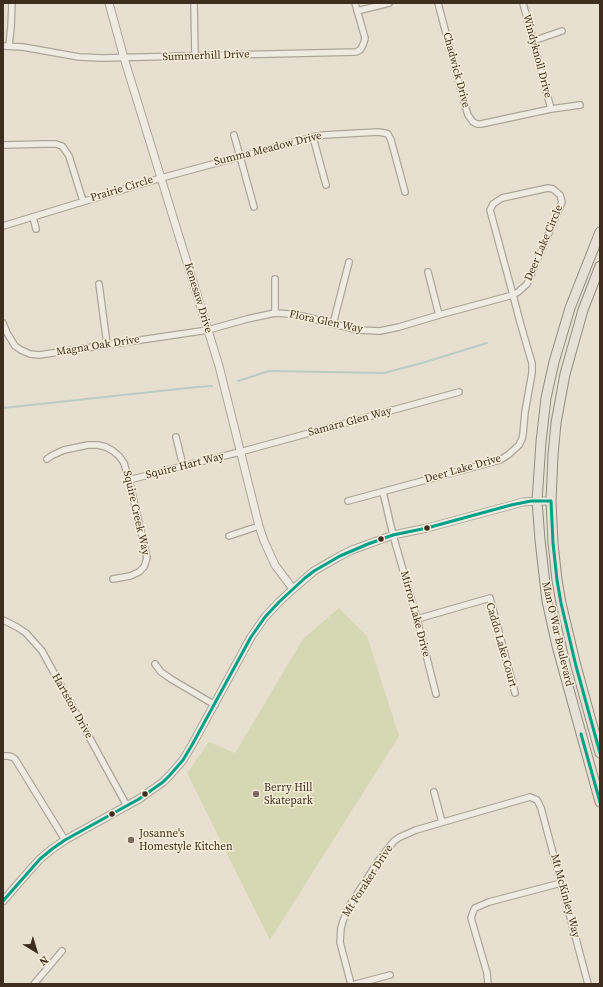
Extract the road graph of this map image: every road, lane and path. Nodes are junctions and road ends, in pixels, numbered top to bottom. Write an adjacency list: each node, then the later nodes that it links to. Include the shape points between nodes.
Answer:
1 (12, 3): 11 (street, via 11,27)
2 (109, 3): 13 (street, Kenesaw Drive)
3 (194, 3): 12 (street)
4 (355, 3): 8 (street, Summerhill Drive)
5 (389, 3): 8 (street)
6 (438, 3): 15 (street, Chadwick Drive, via 466,110 473,122 482,124)
7 (523, 3): 10 (street, Windyknoll Drive)
8 (357, 11): 12 (street, Summerhill Drive, via 365,38 362,47 356,52)
9 (562, 31): 10 (street)
10 (533, 41): 15 (street, Windyknoll Drive)
11 (6, 46): 13 (street, Summerhill Drive, via 90,58)
12 (195, 56): 13 (street, Summerhill Drive)
13 (124, 58): 20 (street, Kenesaw Drive)
14 (580, 105): 15 (street, Chadwick Drive)
15 (550, 110)
16 (234, 135): 19 (street)
17 (313, 137): 19 (street, Summa Meadow Drive); 21 (street); 22 (street, Summa Meadow Drive, via 378,132 388,134)
18 (3, 145): 23 (street, Prairie Circle, via 62,146 69,156)
19 (240, 156): 20 (street, Summa Meadow Drive); 24 (street)
20 (161, 178): 23 (street, Prairie Circle); 39 (street, Kenesaw Drive)
21 (326, 185)
22 (405, 192)
23 (83, 201): 25 (street, Prairie Circle)
24 (254, 207)
25 (33, 217): 26 (street, Prairie Circle); 27 (street)
26 (3, 226)
27 (36, 229)
28 (600, 232): 48 (main road, Man O War Boulevard, via 572,303 554,362 546,398)
29 (349, 262): 38 (street)
30 (600, 266): 50 (main road, Man O War Boulevard, via 583,310 565,374 556,424)
31 (428, 272): 36 (street)
32 (275, 279): 35 (street)
33 (99, 284): 40 (street)
34 (513, 295): 34 (street, Deer Lake Circle, via 490,210 492,204 502,198 553,189 560,195 562,202 527,284); 36 (street, Flora Glen Way); 47 (street, Deer Lake Drive, via 532,363 523,434 519,445 500,460)
35 (275, 313): 38 (street, Flora Glen Way); 39 (street, Flora Glen Way)
36 (439, 315): 38 (street, Flora Glen Way, via 380,331 358,330)
37 (3, 323): 40 (street, Magna Oak Drive, via 15,346 30,354)
38 (333, 324)
39 (208, 330): 40 (street, Magna Oak Drive); 43 (street, Kenesaw Drive)
40 (107, 344)
41 (459, 392): 43 (street, Samara Glen Way)
42 (176, 437): 45 (street)
43 (240, 452): 45 (street, Squire Hart Way); 51 (street, Kenesaw Drive)
44 (47, 459): 46 (street, Squire Creek Way, via 75,447 106,447 124,463)
45 (183, 466): 46 (street, Squire Hart Way)
46 (129, 480): 54 (street, Squire Creek Way, via 147,558 139,572)
47 (383, 492): 49 (street, Deer Lake Drive); 52 (street, Mirror Lake Drive)
48 (538, 500): 50 (street); 52 (street); 63 (main road, Man O War Boulevard, via 547,601)
49 (348, 501)
50 (551, 501): 62 (main road, Man O War Boulevard, via 553,543 561,603 576,666)
51 (259, 526): 53 (street); 55 (street, Kenesaw Drive, via 272,559)
52 (394, 535): 55 (street, via 340,556 314,571); 56 (street, Mirror Lake Drive)
53 (229, 536)
54 (113, 579)
55 (292, 589): 61 (street, via 265,617 251,637)
56 (417, 619): 59 (street, Caddo Lake Court, via 490,598); 60 (street, Mirror Lake Drive)
57 (3, 620): 68 (street, Hartston Drive, via 26,633 42,651)
58 (155, 664): 61 (street, via 171,679)
59 (515, 693)
60 (436, 694)
61 (215, 705): 68 (street, via 183,760 162,782)
62 (598, 738): 63 (street); 64 (main road, Man O War Boulevard)
63 (584, 743): 67 (main road, Man O War Boulevard)
64 (600, 753)
65 (3, 756): 71 (street, via 15,759)
66 (434, 792): 70 (street)
67 (600, 802)
68 (127, 806): 71 (street)
69 (542, 808): 70 (street, Mt Foraker Drive, via 537,800 530,797); 72 (street, Mt McKinley Way)
70 (442, 822): 77 (street, Mt Foraker Drive, via 416,830 394,842 350,905 341,928 340,942)
71 (65, 840): 73 (street, via 40,859)
72 (561, 883): 79 (street, via 489,902 472,912 471,918); 80 (street, Mt McKinley Way)
73 (3, 901)
74 (62, 951): 76 (street)
75 (390, 975): 78 (street)
76 (34, 984)
77 (351, 984)
78 (356, 984)
79 (488, 984)
80 (588, 984)

